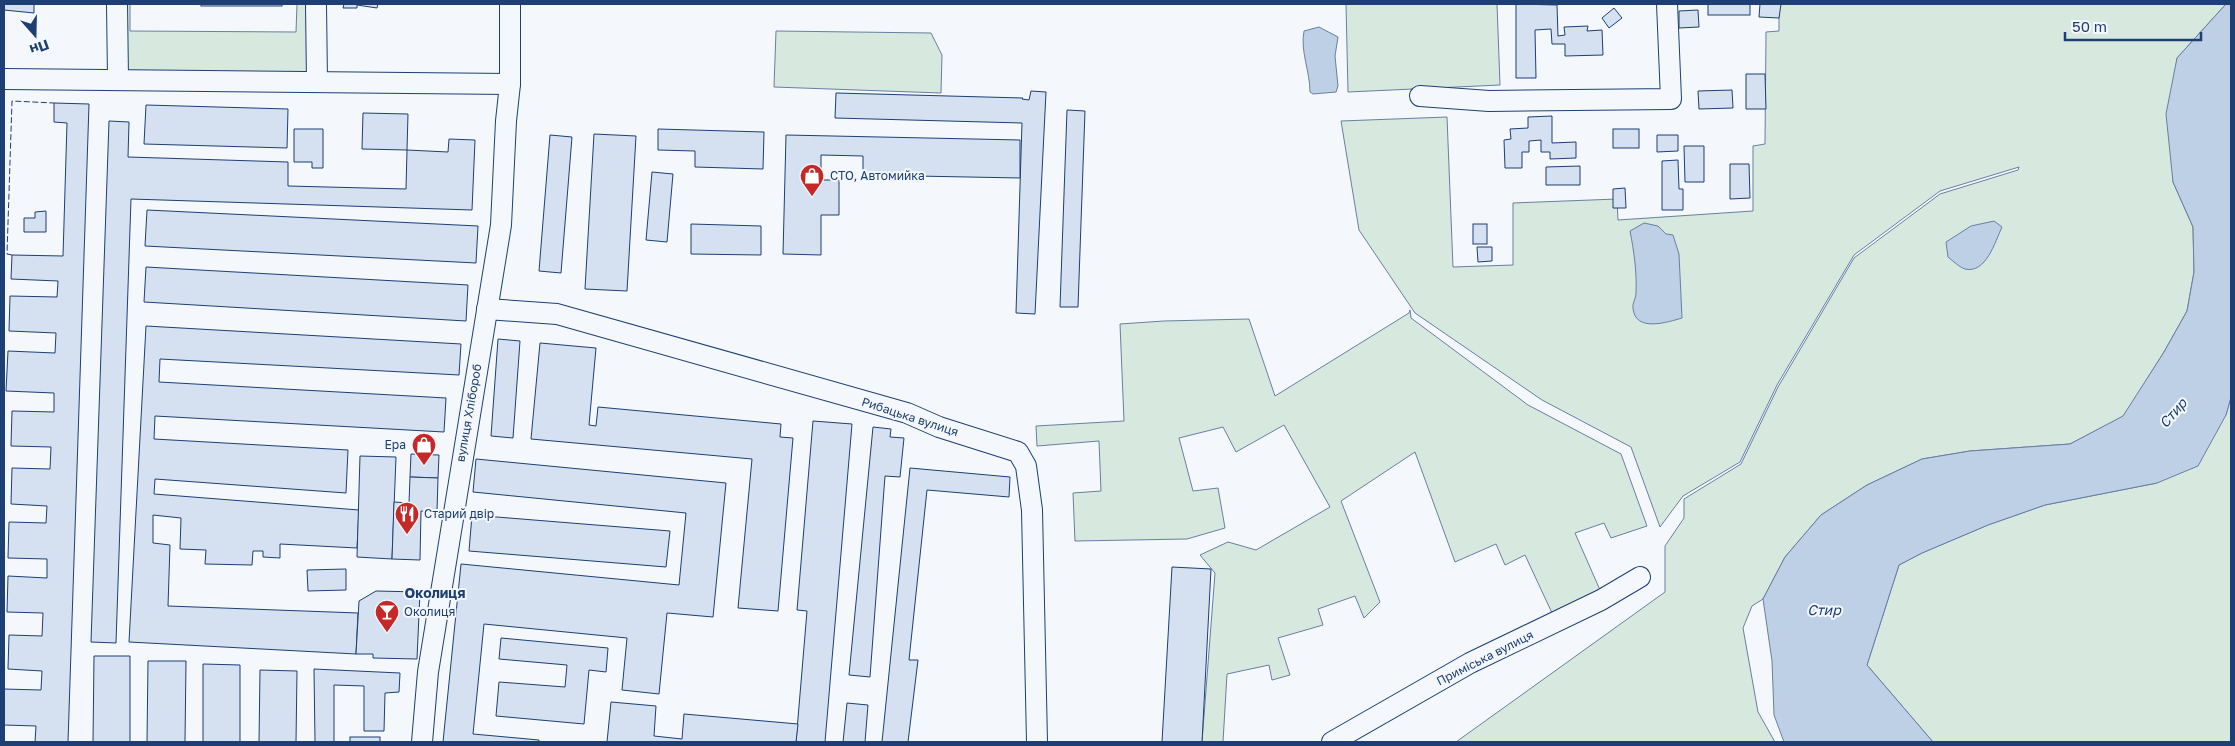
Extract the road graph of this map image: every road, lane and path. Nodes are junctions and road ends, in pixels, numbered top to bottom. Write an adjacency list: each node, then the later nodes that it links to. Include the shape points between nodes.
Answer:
1 (117, 4): 6 (street)
2 (316, 4): 7 (street)
3 (510, 4): 8 (street, вулиця Хлібороб)
4 (1667, 4): 9 (street, via 1671,99 1489,101)
5 (4, 79): 6 (street)
6 (118, 79): 7 (street)
7 (318, 82): 8 (street)
8 (510, 84): 10 (street, вулиця Хлібороб, via 501,225)
9 (1420, 96)
10 (487, 309): 12 (street, вулиця Хлібороб, via 428,672); 13 (street, Рибацька вулиця, via 557,314 907,413 939,427 1018,452 1026,466 1032,510)
11 (1640, 577): 14 (street, Приміська вулиця, via 1601,600 1470,663)
12 (422, 742)
13 (1037, 742)
14 (1332, 742)

